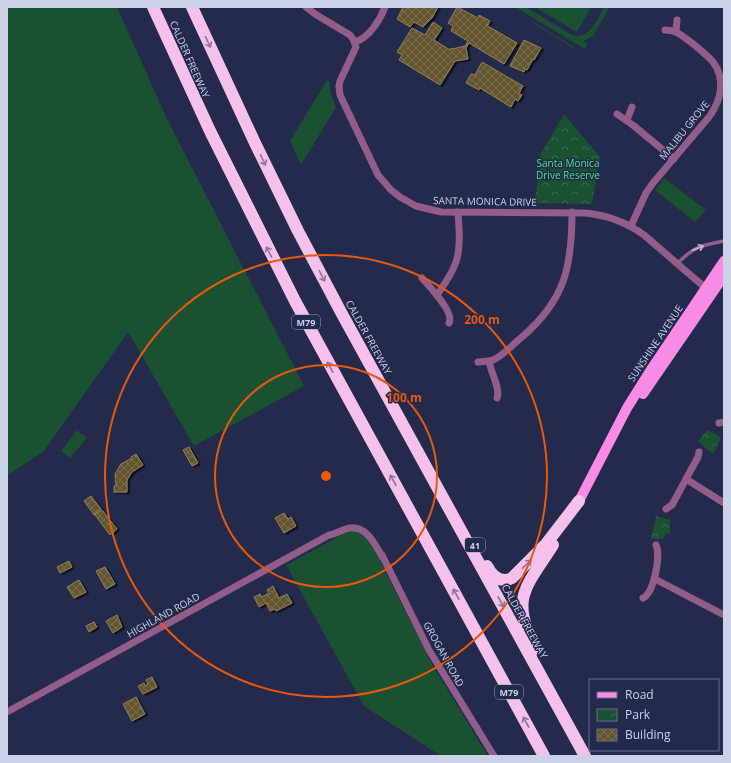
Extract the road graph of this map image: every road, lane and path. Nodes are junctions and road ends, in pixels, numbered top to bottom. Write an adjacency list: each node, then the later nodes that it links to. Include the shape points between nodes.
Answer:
1 (153, 7): 41 (highway, CALDER FREEWAY / M79, one-way to 1, via 285,282 210,131)
2 (192, 7): 27 (highway, CALDER FREEWAY, one-way to 27, via 254,144 342,314)
3 (306, 7): 8 (street, via 347,33)
4 (385, 7): 8 (street, via 376,25 362,39)
5 (677, 20): 7 (street)
6 (665, 30): 7 (street)
7 (676, 31): 12 (street, MALIBU GROVE, via 713,62 720,77 721,89 714,111)
8 (355, 42): 13 (street, SANTA MONICA DRIVE, via 355,51 340,81 339,91 378,175 391,190 416,206)
9 (632, 106): 11 (street)
10 (617, 114): 11 (street)
11 (627, 120): 12 (street)
12 (674, 159): 15 (street, MALIBU GROVE, via 646,193)
13 (458, 212): 14 (street, SANTA MONICA DRIVE); 22 (street, via 457,257 451,273)
14 (572, 212): 15 (street, SANTA MONICA DRIVE, via 597,214); 24 (street, via 568,266 554,300 534,326 500,356)
15 (631, 226): 18 (street, SANTA MONICA DRIVE)
16 (724, 242): 18 (lane, one-way to 16, via 693,249)
17 (724, 261): 21 (main road, SUNSHINE AVENUE / 41)
18 (677, 264): 21 (street, SANTA MONICA DRIVE)
19 (724, 276): 21 (main road, SUNSHINE AVENUE / 41)
20 (422, 278): 22 (street)
21 (709, 291): 30 (main road, SUNSHINE AVENUE / 41, via 652,368 627,408)
22 (437, 295): 23 (street, via 450,315)
23 (449, 323)
24 (488, 361): 25 (street); 26 (street, via 499,392)
25 (478, 362)
26 (498, 398)
27 (395, 409): 30 (highway, 41, one-way to 30, via 411,429 489,569 498,579 509,580 526,565 546,544); 42 (highway, CALDER FREEWAY, one-way to 42)
28 (699, 452): 29 (street)
29 (686, 479): 31 (street); 32 (street, via 672,505)
30 (579, 500): 39 (highway, 41, via 528,584 522,613 529,636)
31 (724, 503)
32 (666, 509)
33 (360, 527): 38 (street, HIGHLAND ROAD, via 348,524 335,530 329,536); 40 (street, GROGAN ROAD, via 368,529 374,536 429,650)
34 (656, 545): 35 (street, via 658,552)
35 (655, 579): 36 (street, via 648,594); 37 (street)
36 (643, 598)
37 (724, 616)
38 (7, 712)
39 (589, 748)
40 (494, 756)
41 (544, 756)
42 (585, 756)

